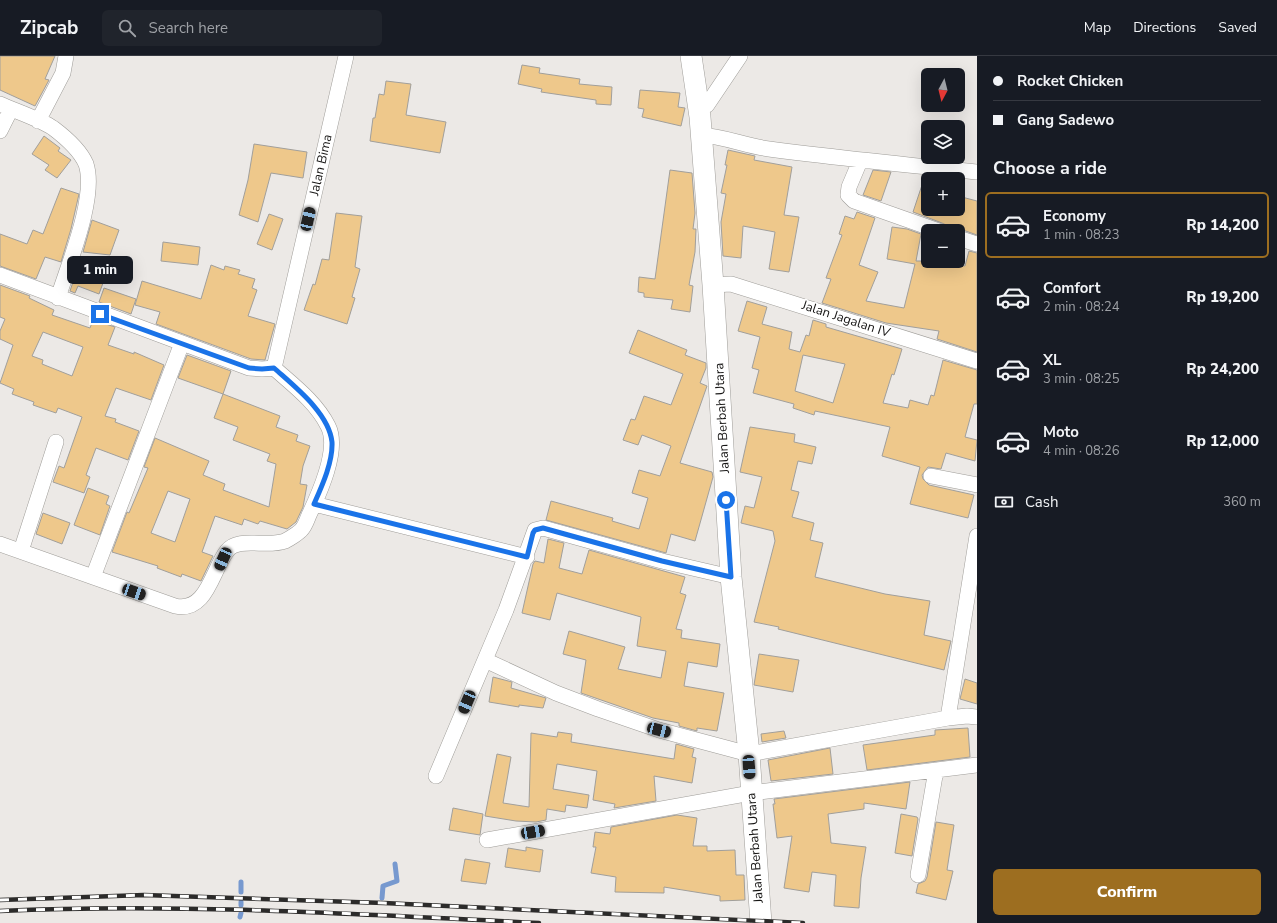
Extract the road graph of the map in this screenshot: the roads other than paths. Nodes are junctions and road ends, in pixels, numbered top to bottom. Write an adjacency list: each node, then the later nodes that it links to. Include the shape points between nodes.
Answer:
1 (66, 56): 7 (street, via 63,73)
2 (346, 56): 20 (street, Jalan Bima)
3 (691, 56): 6 (main road, Jalan Berbah Utara)
4 (740, 56): 6 (street, via 707,105)
5 (6, 106): 7 (street); 8 (street)
6 (699, 109): 9 (main road, Jalan Berbah Utara)
7 (38, 121): 17 (street, via 52,127 75,147 86,164 88,188 85,212)
8 (0, 131)
9 (700, 135): 10 (street, via 714,135 764,148); 16 (main road, Jalan Berbah Utara)
10 (860, 161): 11 (street); 12 (street, via 849,187 848,195 854,202)
11 (977, 172)
12 (921, 225)
13 (965, 240): 14 (street)
14 (977, 244)
15 (0, 276): 17 (street)
16 (714, 285): 19 (street, Jalan Jagalan IV, via 730,284); 30 (main road, Jalan Berbah Utara)
17 (58, 298): 18 (street)
18 (182, 343): 20 (street, via 249,368); 29 (street)
19 (977, 361)
20 (274, 368): 24 (street, via 310,401 328,426 332,442 330,457)
21 (56, 442): 27 (street)
22 (931, 476): 23 (street)
23 (977, 485)
24 (314, 504): 28 (street); 29 (street, via 302,529 285,541 262,545 240,543 232,546 226,552 204,593 195,604 186,607 175,606)
25 (977, 536): 33 (street)
26 (0, 544): 27 (street)
27 (21, 551): 29 (street)
28 (527, 557): 30 (street, via 533,533 543,528); 31 (street)
29 (93, 577)
30 (731, 577): 34 (main road, Jalan Berbah Utara)
31 (485, 660): 34 (street, via 556,693 598,709 659,730); 37 (street)
32 (977, 717): 33 (street)
33 (948, 718): 34 (street)
34 (748, 754): 38 (main road, Jalan Berbah Utara)
35 (977, 765): 36 (street)
36 (936, 770): 38 (street); 40 (street)
37 (436, 776)
38 (751, 793): 39 (street); 41 (main road, Jalan Berbah Utara)
39 (487, 840)
40 (918, 875)
41 (761, 923)

